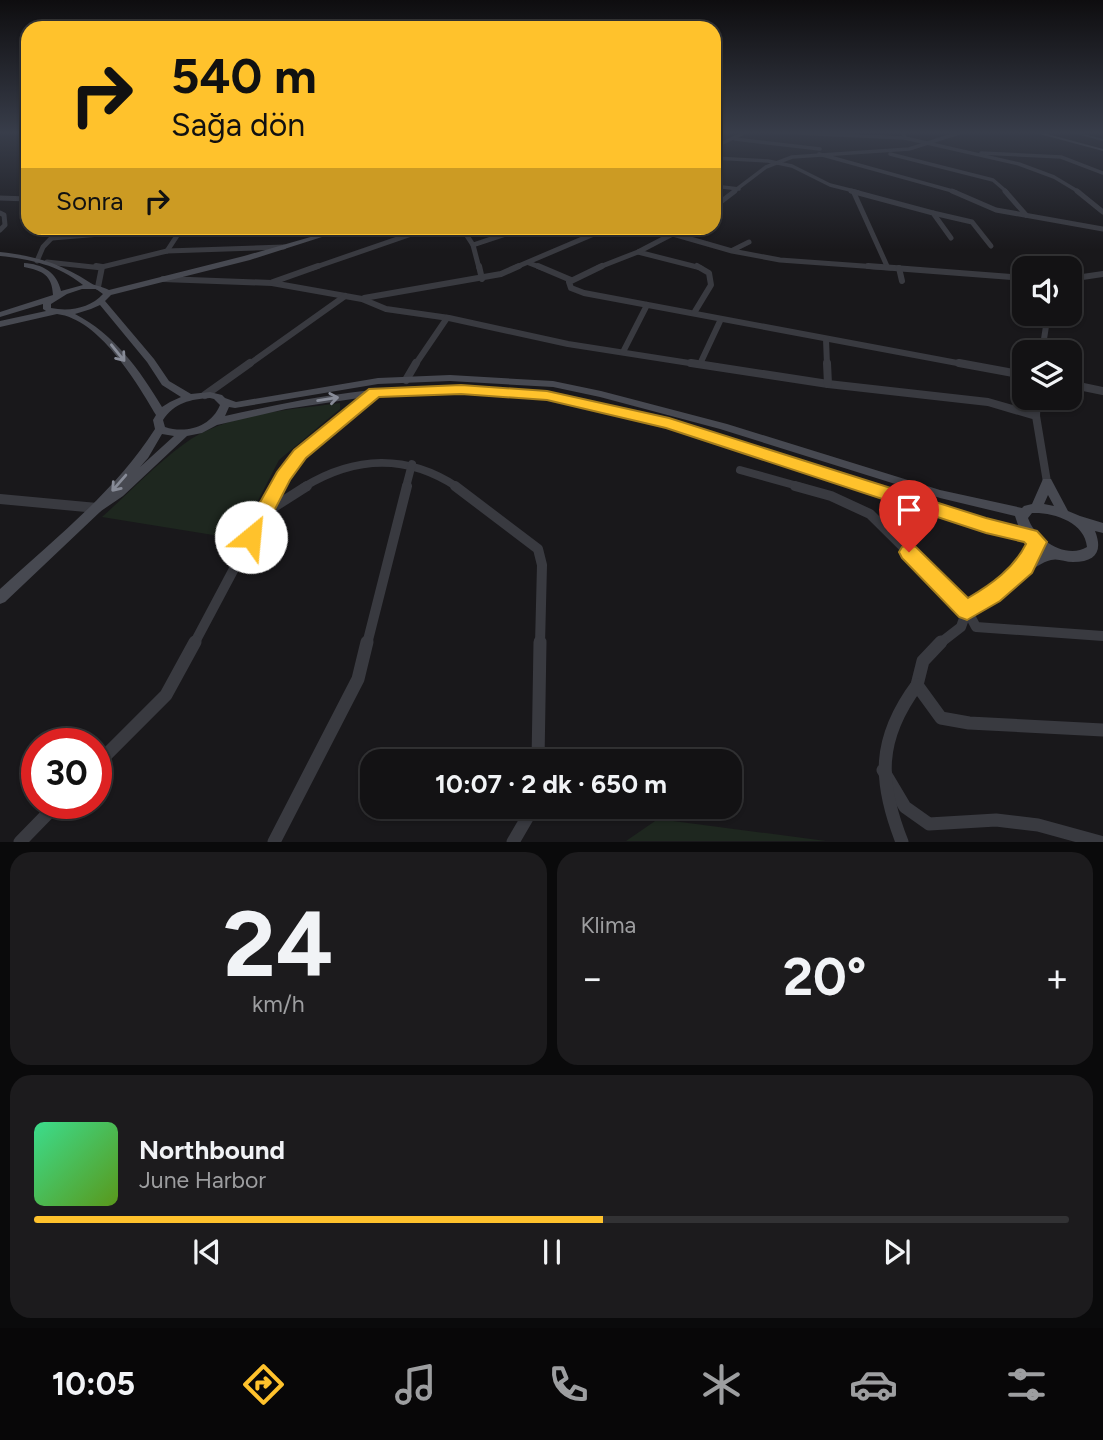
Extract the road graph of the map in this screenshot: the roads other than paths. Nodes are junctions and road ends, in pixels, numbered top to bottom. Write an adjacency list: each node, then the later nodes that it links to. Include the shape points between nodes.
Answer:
1 (760, 171): 7 (street)
2 (801, 171): 8 (street)
3 (890, 171): 15 (street, via 948,188 988,208)
4 (958, 171): 15 (street, via 993,180)
5 (1035, 171): 12 (street, via 1068,185)
6 (721, 187): 7 (street)
7 (739, 189): 11 (street)
8 (854, 193): 14 (street); 43 (street)
9 (0, 198): 10 (street)
10 (21, 199)
11 (721, 202)
12 (1103, 212)
13 (0, 213): 17 (street, via 5,215 5,225)
14 (933, 213): 29 (street); 32 (street, via 971,222)
15 (1026, 215): 16 (street)
16 (1103, 229)
17 (0, 230)
18 (55, 235): 28 (street)
19 (75, 235): 28 (street)
20 (178, 235): 35 (street)
21 (323, 235): 33 (main road)
22 (409, 235): 53 (street)
23 (466, 235): 31 (street)
24 (504, 235): 31 (street)
25 (592, 235): 42 (street)
26 (671, 235): 36 (street)
27 (676, 235): 37 (street)
28 (52, 238): 40 (street)
29 (951, 238)
30 (749, 242): 37 (street)
31 (473, 246): 50 (street)
32 (991, 246)
33 (284, 247): 34 (main road); 35 (street)
34 (274, 250): 49 (main road); 54 (main road)
35 (167, 251): 44 (street)
36 (638, 251): 51 (street); 61 (street, via 709,273 711,285)
37 (732, 251): 43 (street, via 780,260)
38 (0, 254): 40 (main road)
39 (0, 260): 56 (main road, via 47,272 57,284)
40 (37, 261): 41 (main road)
41 (47, 262): 44 (street); 54 (main road)
42 (529, 263): 50 (street); 51 (street)
43 (887, 266): 45 (street)
44 (102, 267): 54 (street)
45 (900, 268): 47 (street); 52 (street)
46 (1103, 274): 48 (street)
47 (1012, 277)
48 (1082, 277)
49 (163, 279): 53 (street); 54 (main road)
50 (482, 279): 57 (street)
51 (571, 281): 59 (street, via 571,288 584,293)
52 (902, 281)
53 (272, 283): 55 (street)
54 (100, 289): 56 (main road); 58 (main road)
55 (345, 296): 57 (street); 75 (street)
56 (54, 297): 60 (main road, via 46,306); 62 (main road)
57 (362, 299): 63 (street, via 386,309)
58 (101, 301): 60 (main road, via 85,309); 76 (main road, via 165,383)
59 (647, 305): 61 (street); 67 (street)
60 (60, 312): 65 (main road); 79 (main road, one-way to 79, via 100,331)
61 (694, 313): 64 (street)
62 (0, 315)
63 (447, 317): 67 (street); 70 (street)
64 (721, 319): 66 (street); 68 (street)
65 (0, 324)
66 (826, 339): 69 (street); 71 (street)
67 (624, 352): 68 (street)
68 (700, 364): 71 (street)
69 (1012, 373)
70 (406, 380): 77 (main road, via 330,387 235,405); 90 (main road, via 518,381 601,394 723,426 940,494)
71 (828, 384): 80 (street, via 988,402)
72 (1082, 387): 73 (street)
73 (1103, 391)
74 (375, 392): 81 (main road, one-way to 74); 91 (street, via 300,454); 94 (main road, via 506,391 589,404 669,423)
75 (205, 395): 76 (main road); 77 (main road)
76 (188, 397): 79 (main road)
77 (223, 401): 81 (main road, via 224,411)
78 (1036, 410): 80 (street)
79 (161, 414): 82 (main road)
80 (1036, 416): 86 (street)
81 (214, 422): 83 (main road)
82 (160, 429): 83 (main road); 89 (main road, one-way to 89, via 144,455)
83 (184, 433): 89 (main road)
84 (412, 464): 91 (street, via 360,463 337,470); 104 (street, via 452,481 538,549 542,565); 109 (street, via 358,678)
85 (740, 470): 99 (street, via 831,496 870,514)
86 (1047, 482): 88 (main road); 92 (main road)
87 (0, 499): 89 (street)
88 (1036, 508): 90 (main road); 92 (main road)
89 (97, 509): 98 (main road)
90 (1023, 513): 94 (main road, via 1021,523)
91 (263, 514): 103 (street, via 166,695)
92 (1069, 517): 93 (main road); 95 (main road, via 1091,535)
93 (1103, 528)
94 (1034, 539): 96 (main road); 97 (main road)
95 (1099, 550): 96 (main road, via 1081,556)
96 (1063, 554): 97 (main road, via 1046,555)
97 (1025, 567): 99 (street)
98 (0, 598)
99 (967, 610): 100 (street, via 976,627 986,629); 101 (street, via 961,627 923,661)
100 (1103, 636)
101 (918, 685): 102 (street, via 942,718); 105 (street, via 889,729)
102 (1103, 730)
103 (112, 749)
104 (538, 749)
105 (883, 770): 111 (street, via 888,810); 112 (street, via 905,807 929,824 996,820 1038,825)
106 (42, 819): 108 (street)
107 (526, 819): 110 (street)
108 (20, 842)
109 (274, 842)
110 (513, 842)
111 (902, 842)
112 (1100, 842)

